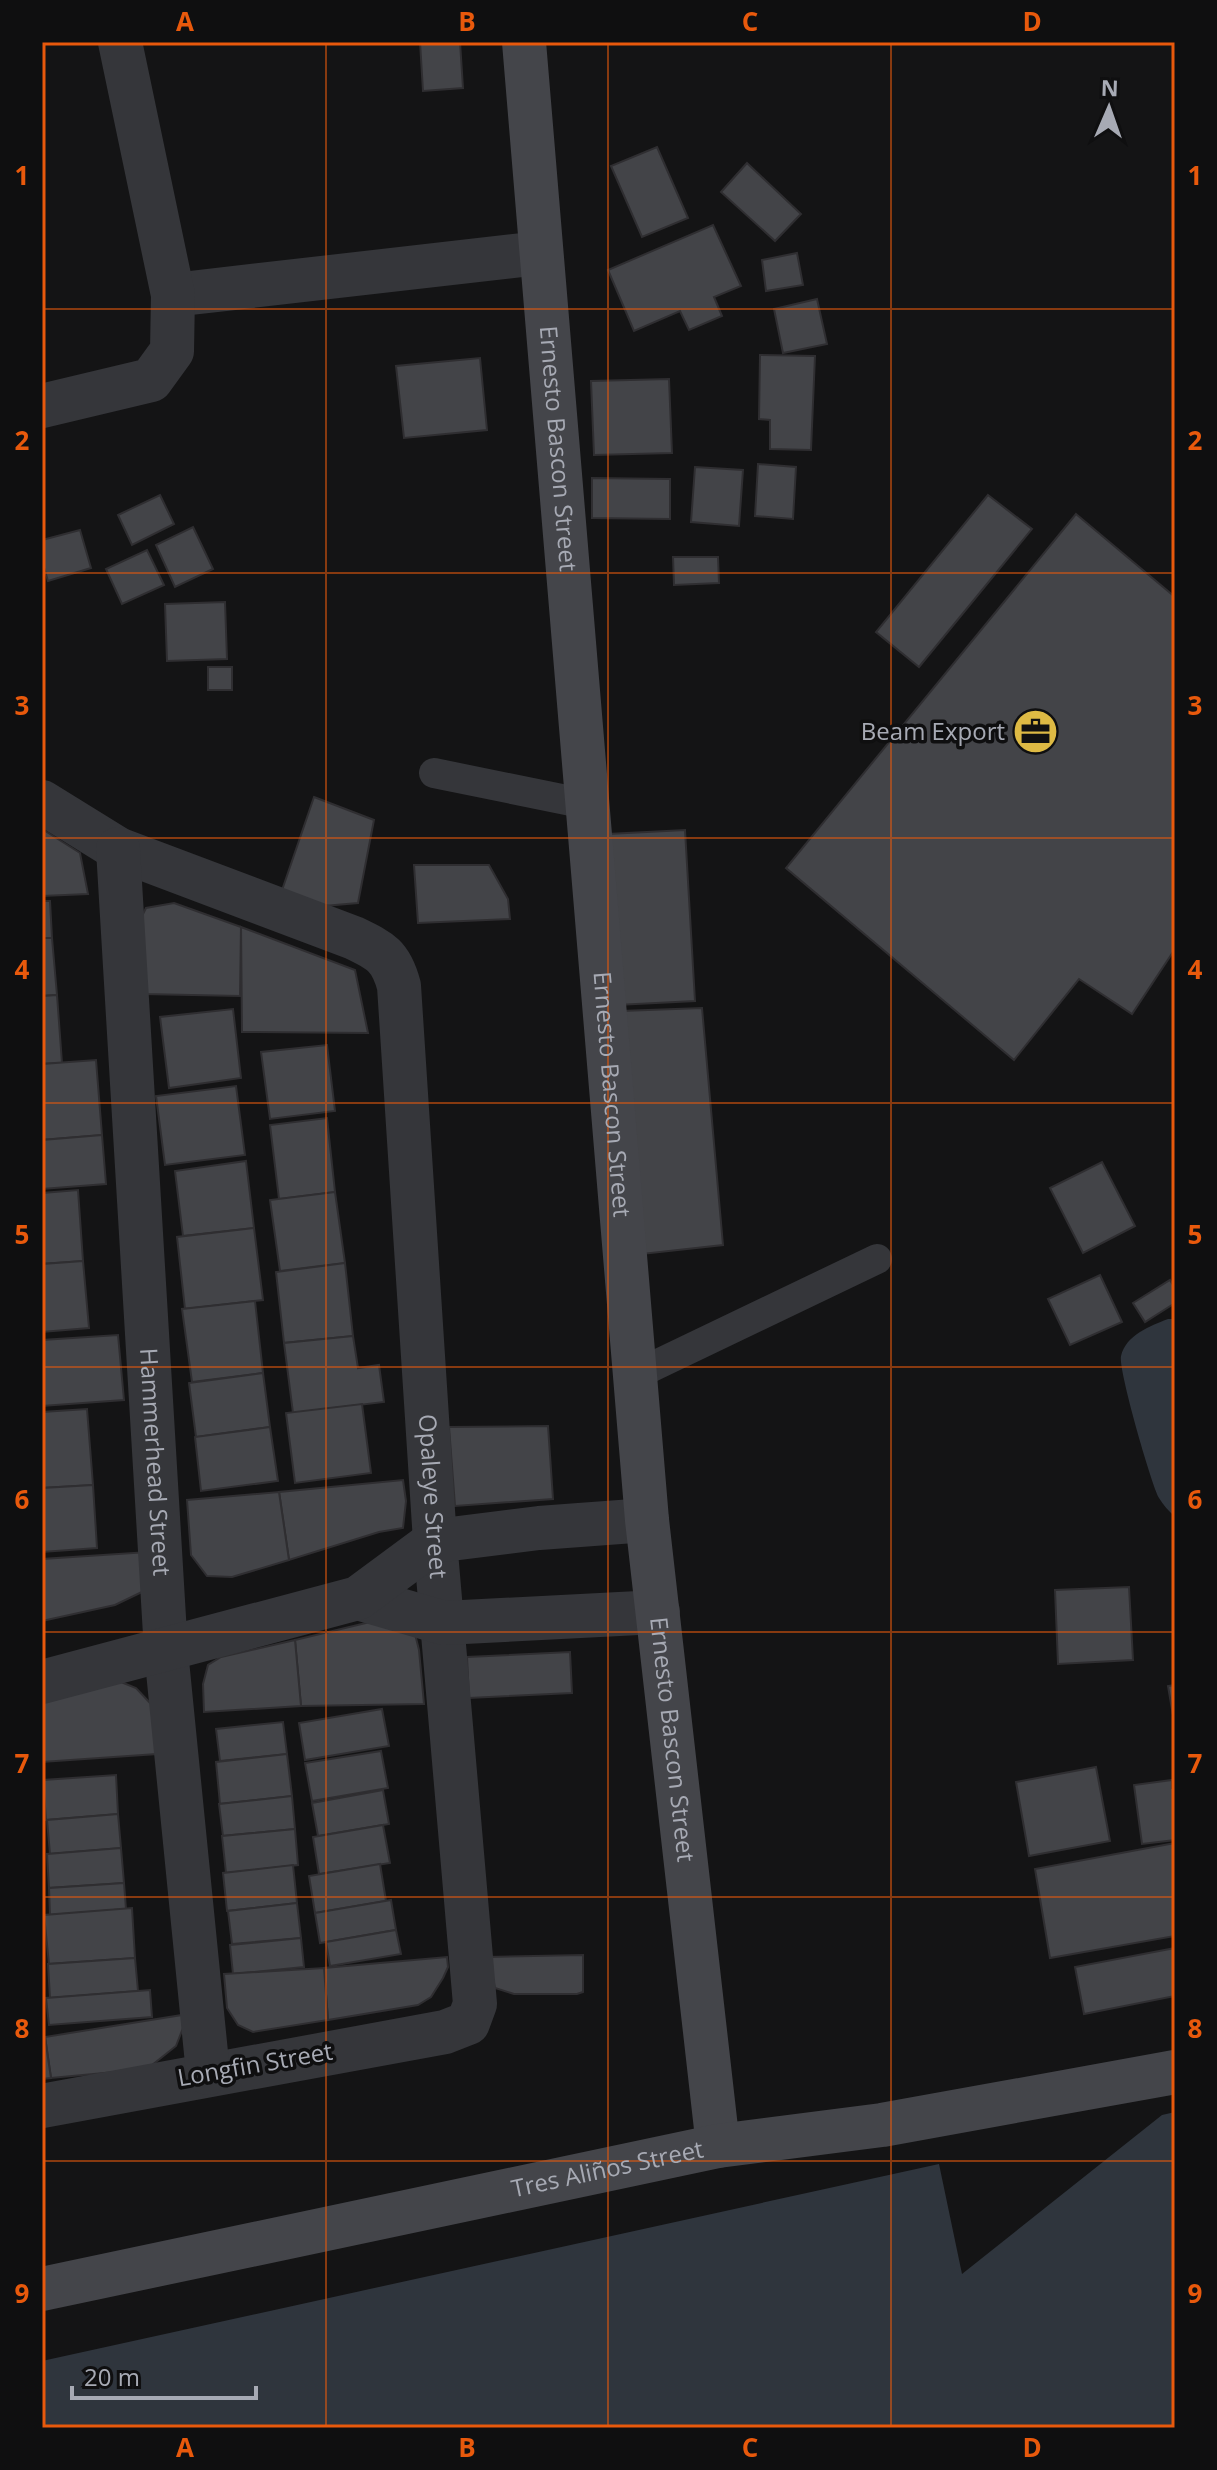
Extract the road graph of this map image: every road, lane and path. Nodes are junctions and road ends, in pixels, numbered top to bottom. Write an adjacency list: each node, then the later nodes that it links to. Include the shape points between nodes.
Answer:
1 (120, 42): 4 (street)
2 (524, 42): 3 (street, Ernesto Bascon Street)
3 (540, 253): 4 (street); 8 (street, Ernesto Bascon Street)
4 (173, 295): 5 (street, via 172,351 151,380)
5 (42, 406)
6 (434, 773): 8 (lane)
7 (42, 802): 9 (street)
8 (586, 804): 11 (street, Ernesto Bascon Street)
9 (118, 849): 13 (street, Opaleye Street, via 354,938 382,951 394,968); 17 (street, Hammerhead Street)
10 (877, 1259): 11 (lane)
11 (635, 1375): 12 (street, Ernesto Bascon Street)
12 (647, 1520): 13 (street); 15 (street, Ernesto Bascon Street)
13 (435, 1541): 14 (street); 16 (street, Opaleye Street)
14 (358, 1598): 16 (street); 17 (street)
15 (658, 1612): 16 (street); 23 (street, Ernesto Bascon Street)
16 (444, 1623): 19 (street, Opaleye Street, via 475,2004)
17 (166, 1651): 18 (street); 21 (street, Hammerhead Street)
18 (42, 1682)
19 (468, 2023): 21 (street, Longfin Street, via 445,2032)
20 (1175, 2072): 23 (street, Tres Aliños Street, via 882,2125)
21 (208, 2073): 22 (street, Longfin Street)
22 (42, 2106)
23 (718, 2146): 24 (street, Tres Aliños Street)
24 (42, 2289)

